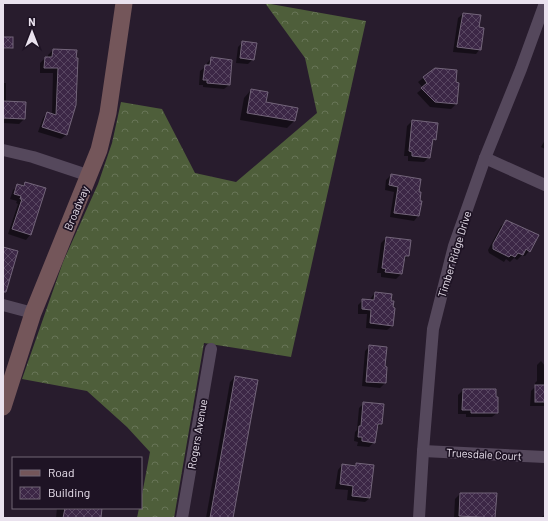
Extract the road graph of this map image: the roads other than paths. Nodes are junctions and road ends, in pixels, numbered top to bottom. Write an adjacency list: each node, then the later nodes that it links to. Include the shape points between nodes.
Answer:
1 (124, 3): 5 (main road, Broadway, via 108,113 100,150)
2 (545, 3): 4 (street, Timber Ridge Drive)
3 (3, 150): 5 (street)
4 (485, 158): 6 (street); 11 (street, Timber Ridge Drive, via 454,246 433,329)
5 (90, 176): 8 (main road, Broadway)
6 (545, 185)
7 (3, 305): 8 (street)
8 (33, 313): 10 (main road, Broadway)
9 (212, 349): 13 (street, Rogers Avenue)
10 (3, 407)
11 (422, 451): 12 (street, Truesdale Court); 14 (street, Timber Ridge Drive)
12 (545, 457)
13 (182, 518)
14 (419, 518)

